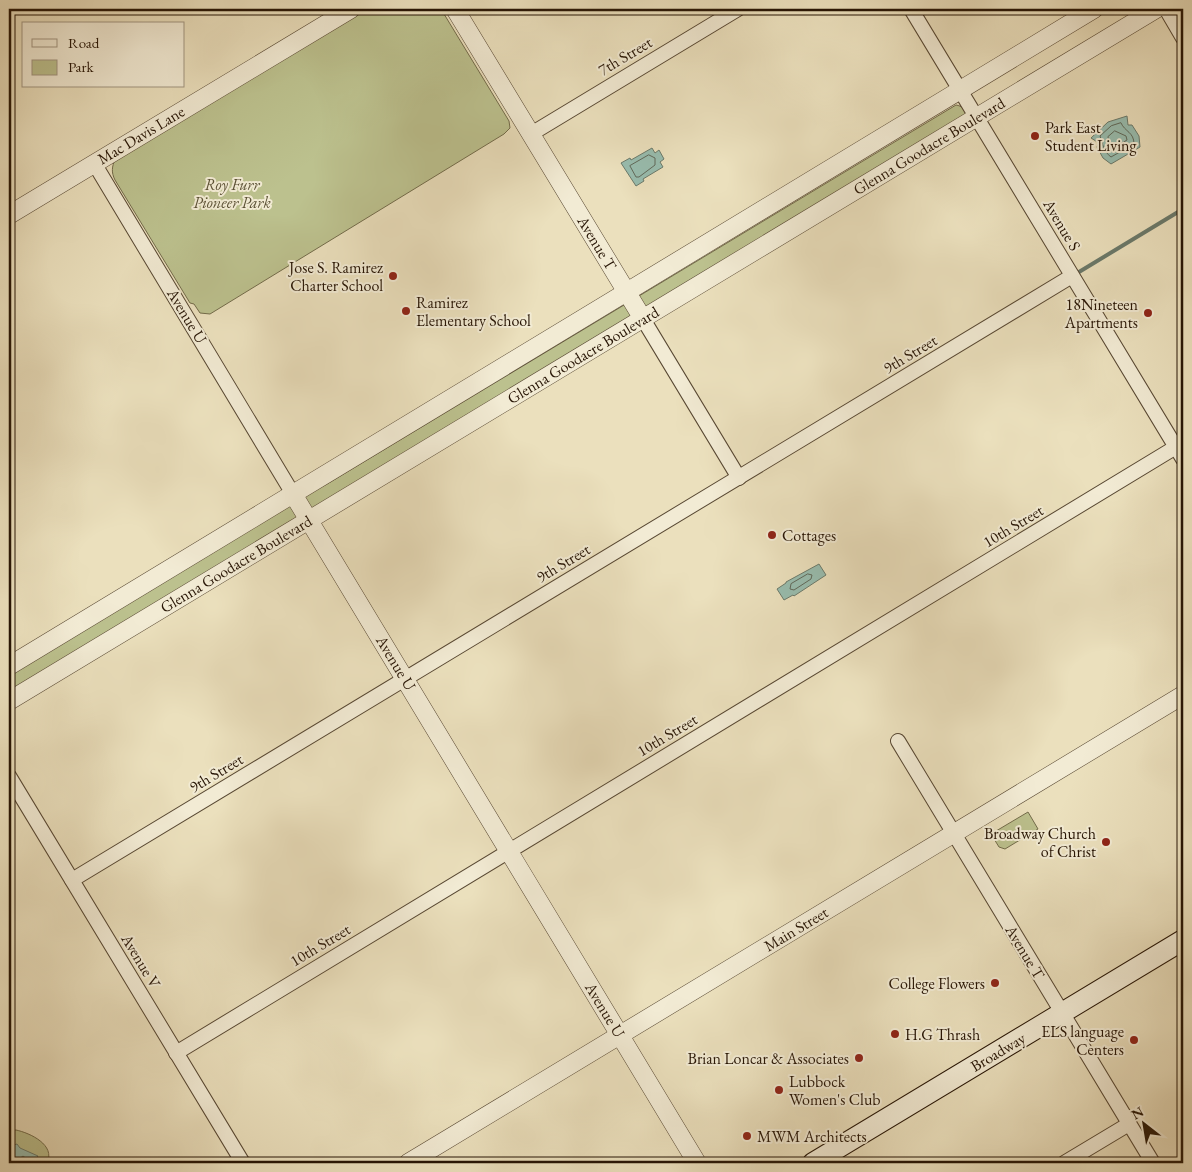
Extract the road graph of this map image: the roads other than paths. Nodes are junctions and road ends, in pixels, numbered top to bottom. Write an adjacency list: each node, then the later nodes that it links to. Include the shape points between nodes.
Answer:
1 (351, 9): 12 (street, Mac Davis Lane)
2 (455, 9): 11 (street, Avenue T)
3 (738, 9): 11 (street, 7th Street)
4 (911, 9): 9 (street, Avenue S)
5 (1094, 9): 9 (street, Glenna Goodacre Boulevard)
6 (1156, 9): 10 (street, Glenna Goodacre Boulevard)
7 (1166, 9): 8 (street)
8 (1183, 38)
9 (960, 90): 10 (street, Avenue S); 15 (street, Glenna Goodacre Boulevard)
10 (976, 117): 14 (street, Avenue S); 16 (street, Glenna Goodacre Boulevard)
11 (531, 134): 15 (street, Avenue T)
12 (94, 163): 13 (street, Mac Davis Lane); 19 (street, Avenue U)
13 (9, 214)
14 (1072, 276): 17 (street, Avenue S); 18 (street, 9th Street)
15 (626, 292): 16 (street, Avenue T); 19 (street, Glenna Goodacre Boulevard)
16 (643, 319): 18 (street, Avenue T); 20 (street, Glenna Goodacre Boulevard)
17 (1180, 453): 28 (street, 10th Street)
18 (739, 478): 22 (street, 9th Street)
19 (293, 494): 20 (street, Avenue U); 21 (street, Glenna Goodacre Boulevard)
20 (309, 520): 22 (street, Avenue U); 24 (street, Glenna Goodacre Boulevard)
21 (9, 666)
22 (405, 679): 28 (street, Avenue U); 29 (street, 9th Street)
23 (1183, 695): 27 (street, Main Street)
24 (9, 701)
25 (898, 741): 27 (street, Avenue T)
26 (9, 776): 29 (street, Avenue V)
27 (954, 834): 31 (street, Avenue T); 32 (street, Main Street)
28 (509, 851): 32 (street, Avenue U); 33 (street, 10th Street)
29 (72, 880): 33 (street, Avenue V)
30 (1183, 940): 31 (main road, Broadway)
31 (1062, 1013): 34 (street, Avenue T); 38 (main road, Broadway)
32 (620, 1035): 36 (street, Main Street); 37 (street, Avenue U)
33 (176, 1053): 35 (street, Avenue V)
34 (1129, 1124): 39 (street); 40 (street, Avenue T)
35 (243, 1163)
36 (408, 1163)
37 (697, 1163)
38 (813, 1163)
39 (1064, 1163)
40 (1153, 1163)

